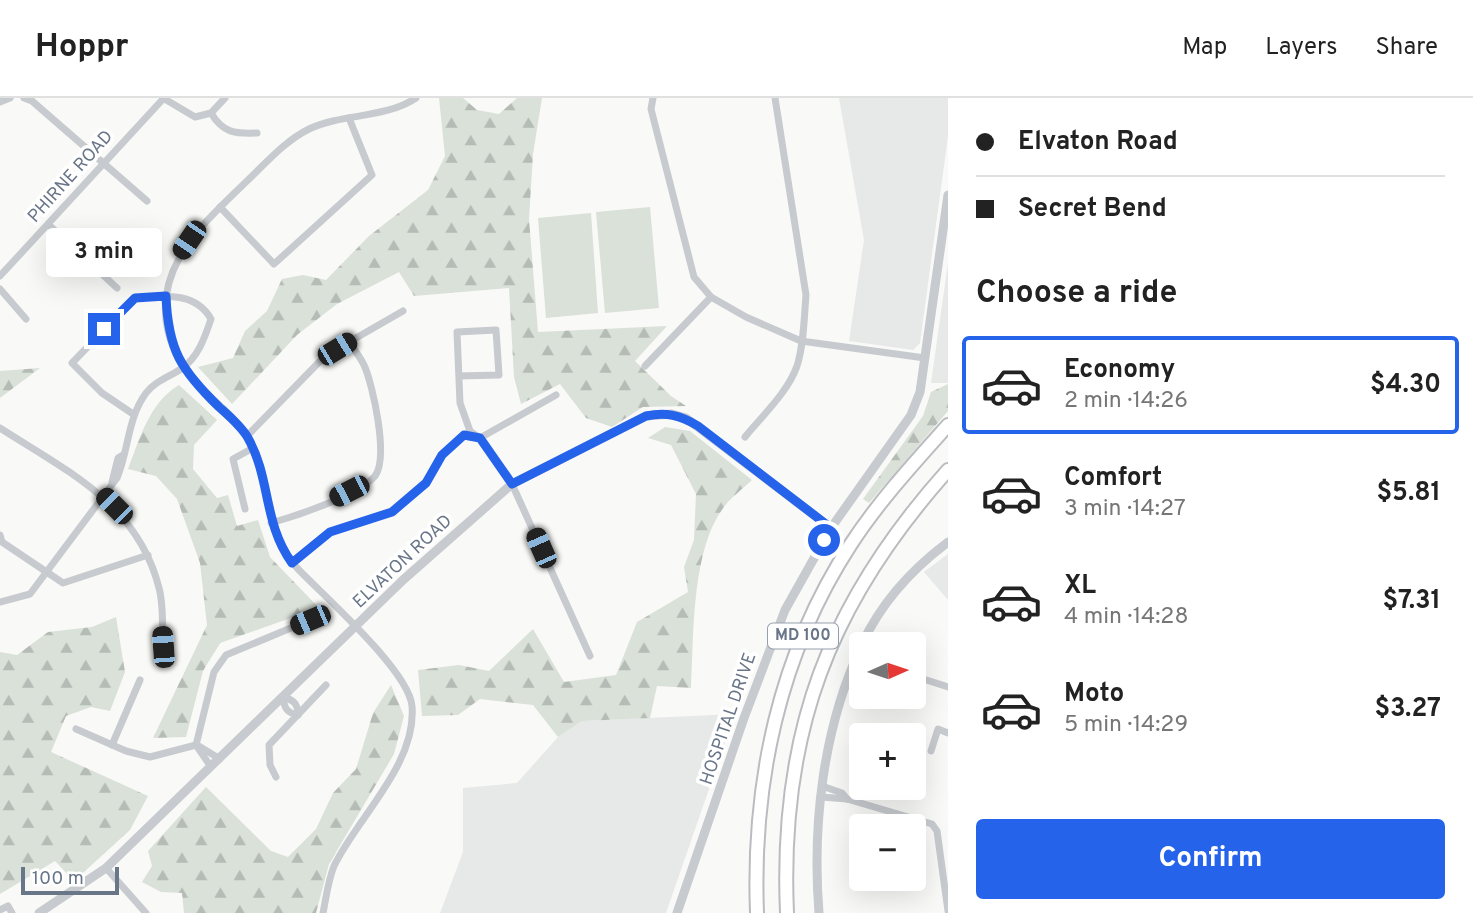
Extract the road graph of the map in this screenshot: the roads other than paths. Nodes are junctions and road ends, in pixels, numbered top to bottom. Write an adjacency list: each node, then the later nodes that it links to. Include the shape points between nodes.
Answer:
1 (10, 98): 8 (street)
2 (24, 98): 12 (street)
3 (164, 98): 9 (street, via 188,115); 12 (street, PHIRNE ROAD)
4 (225, 98): 9 (street)
5 (415, 98): 10 (street, via 393,109)
6 (653, 98): 21 (street, via 695,277)
7 (775, 98): 24 (street, via 806,295)
8 (0, 102)
9 (211, 113): 11 (street, via 227,131)
10 (349, 118): 15 (street, via 320,125 292,140); 15 (street, via 372,175 274,264)
11 (257, 132)
12 (106, 162): 14 (street); 16 (street, PHIRNE ROAD)
13 (948, 195): 26 (street, HOSPITAL DRIVE)
14 (147, 201)
15 (220, 207): 20 (street, via 180,254)
16 (49, 225): 17 (street, PHIRNE ROAD); 18 (street)
17 (0, 276)
18 (117, 288)
19 (0, 289): 23 (street)
20 (166, 296): 28 (street, via 170,337); 28 (street, via 193,301 211,319 198,351); 31 (street, via 135,298 72,363 102,393)
21 (711, 297): 24 (street); 27 (street)
22 (403, 311): 25 (street)
23 (26, 319)
24 (801, 341): 26 (street); 35 (street, via 797,366 788,383)
25 (349, 342): 34 (street, via 325,356); 42 (street, via 372,387 382,462 374,477 349,491 310,511)
26 (925, 358): 43 (street, HOSPITAL DRIVE, via 911,415)
27 (645, 366)
28 (183, 368): 31 (street, via 147,391); 34 (street)
29 (459, 376): 29 (street, via 457,332 496,330 499,374); 36 (street, via 463,412 470,431)
30 (556, 395): 36 (street)
31 (133, 414): 40 (street, via 125,460)
32 (948, 425): 81 (highway, MD 100, via 850,546 796,650 762,777)
33 (0, 428): 40 (street)
34 (247, 436): 37 (street)
35 (745, 437)
36 (480, 438): 39 (street); 47 (street, via 464,435 442,455 426,483 392,512 330,532)
37 (253, 448): 41 (street, via 233,459); 42 (street, via 263,474)
38 (948, 470): 82 (highway, MD 100, via 895,533 841,622 811,697 792,780 785,858)
39 (512, 484): 43 (street, ELVATON ROAD, via 646,416 672,414 698,426); 51 (street, ELVATON ROAD); 54 (street)
40 (103, 494): 46 (street); 48 (street)
41 (244, 509)
42 (271, 523): 47 (street)
43 (831, 528): 80 (street, HOSPITAL DRIVE, via 785,610)
44 (0, 535): 48 (street, via 2,542)
45 (948, 542): 52 (street, via 905,580)
46 (148, 555): 48 (street, via 63,583); 53 (street, via 160,590)
47 (292, 563): 51 (street)
48 (46, 574): 49 (street, via 30,594)
49 (0, 602)
50 (310, 620): 65 (street, via 226,655 214,672)
51 (355, 628): 60 (street, ELVATON ROAD); 79 (street, via 408,690 412,721 391,780 334,867)
52 (868, 632)
53 (163, 647)
54 (590, 656)
55 (140, 680): 64 (street)
56 (926, 680): 59 (street)
57 (849, 683): 70 (street)
58 (326, 685): 61 (street)
59 (948, 687)
60 (283, 697): 61 (street, via 284,706); 67 (street, ELVATON ROAD)
61 (298, 715): 69 (street, via 269,745)
62 (76, 729): 64 (street)
63 (948, 733): 66 (street, via 938,729)
64 (112, 745): 65 (street, via 150,757)
65 (196, 745): 67 (street); 68 (street)
66 (931, 751)
67 (220, 759): 68 (street, ELVATON ROAD)
68 (211, 767): 73 (street, ELVATON ROAD)
69 (276, 777)
70 (822, 786): 71 (street); 72 (street)
71 (821, 797): 72 (street); 83 (street, via 816,857)
72 (847, 799): 75 (street, via 926,820 936,828)
73 (106, 868): 77 (street, ELVATON ROAD); 78 (street)
74 (0, 911): 76 (street, via 8,906)
75 (948, 911)
76 (12, 913)
77 (39, 913)
78 (146, 913)
79 (323, 913)
80 (677, 913)
81 (756, 913)
82 (789, 913)
83 (819, 913)

